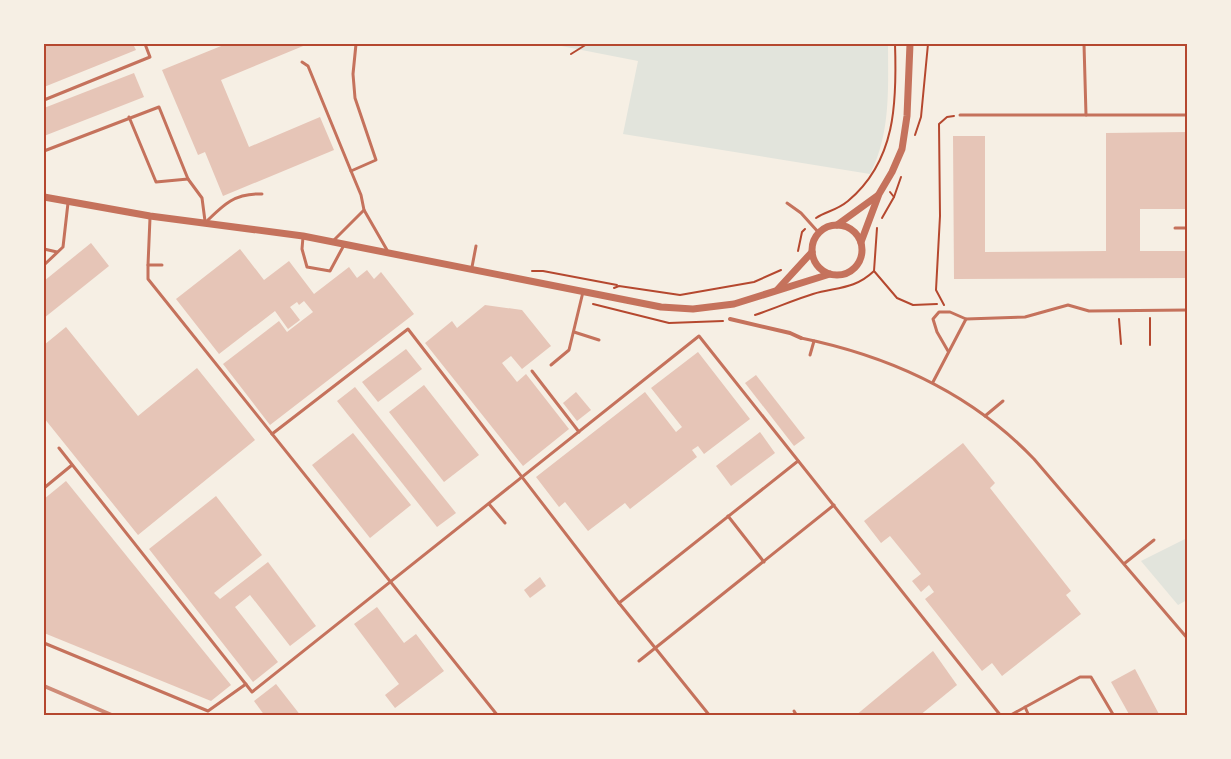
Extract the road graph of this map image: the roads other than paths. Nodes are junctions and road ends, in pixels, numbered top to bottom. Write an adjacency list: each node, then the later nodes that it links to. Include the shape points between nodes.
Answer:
1 (145, 44): 6 (lane, via 150,57)
2 (356, 44): 12 (lane, via 352,74 355,98 376,160)
3 (910, 44): 15 (street, via 910,84 902,149)
4 (1084, 44): 8 (lane)
5 (302, 62): 12 (lane, via 308,66)
6 (44, 100)
7 (960, 115): 8 (lane)
8 (1086, 115): 9 (lane)
9 (1188, 115)
10 (129, 117): 11 (lane); 13 (lane, via 156,182); 13 (lane, via 159,106)
11 (44, 151)
12 (351, 171): 19 (lane)
13 (188, 178): 21 (lane, via 202,198)
14 (262, 194): 21 (lane, via 244,194 221,207)
15 (879, 194): 22 (street); 28 (street)
16 (44, 197): 17 (street)
17 (68, 203): 20 (street); 32 (lane, via 63,247)
18 (787, 203): 25 (lane)
19 (364, 210): 27 (lane); 33 (lane)
20 (150, 216): 21 (street); 36 (lane)
21 (206, 223): 26 (street)
22 (837, 225): 25 (street); 28 (street, via 852,230)
23 (1175, 228): 24 (lane)
24 (1188, 228)
25 (819, 232): 34 (street)
26 (303, 236): 27 (street); 29 (lane, via 307,267 330,271)
27 (333, 242): 29 (street)
28 (861, 242): 39 (street, via 862,255 856,267 844,274)
29 (344, 243): 33 (street)
30 (476, 246): 38 (lane)
31 (44, 249): 32 (lane)
32 (57, 252): 35 (lane)
33 (388, 252): 38 (street)
34 (812, 252): 39 (street, via 818,266); 40 (street)
35 (44, 265)
36 (148, 265): 37 (lane); 57 (lane, via 148,279)
37 (162, 265)
38 (472, 270): 41 (street)
39 (830, 274): 40 (street)
40 (776, 290): 41 (street, via 734,304 693,309)
41 (583, 292): 45 (lane)
42 (1188, 310): 43 (lane, via 1089,311 1068,305 1025,317)
43 (966, 319): 49 (lane); 49 (lane, via 950,312 939,312 933,319)
44 (730, 320): 46 (street)
45 (574, 332): 47 (lane); 51 (lane, via 569,350)
46 (801, 338): 48 (lane)
47 (599, 340)
48 (813, 340): 50 (lane); 53 (lane, via 862,353)
49 (948, 351): 53 (lane)
50 (810, 355)
51 (551, 365)
52 (532, 371): 56 (lane)
53 (933, 382): 55 (lane)
54 (1003, 401): 55 (lane)
55 (985, 416): 69 (lane, via 1017,441)
56 (579, 432): 59 (lane, via 699,336); 61 (lane)
57 (272, 434): 61 (lane, via 408,329); 70 (lane)
58 (58, 448): 60 (lane)
59 (798, 461): 64 (lane); 65 (lane)
60 (72, 465): 62 (lane); 76 (lane)
61 (523, 476): 63 (lane); 71 (lane)
62 (44, 488)
63 (489, 504): 66 (lane); 70 (lane)
64 (834, 505): 68 (lane); 82 (lane)
65 (728, 516): 68 (lane); 71 (lane)
66 (505, 523)
67 (1154, 540): 69 (lane)
68 (764, 562): 74 (lane)
69 (1125, 563): 72 (lane)
70 (390, 583): 76 (lane, via 252,692); 79 (lane)
71 (619, 603): 74 (lane)
72 (1188, 639)
73 (44, 643): 76 (lane, via 208,711)
74 (656, 648): 75 (lane); 80 (lane)
75 (639, 662)
76 (246, 684)
77 (1025, 707): 83 (lane); 84 (lane); 85 (lane, via 1080,677 1091,677)
78 (794, 711): 81 (lane)
79 (498, 716)
80 (710, 716)
81 (797, 716)
82 (1001, 716)
83 (1009, 716)
84 (1029, 716)
85 (1114, 716)

